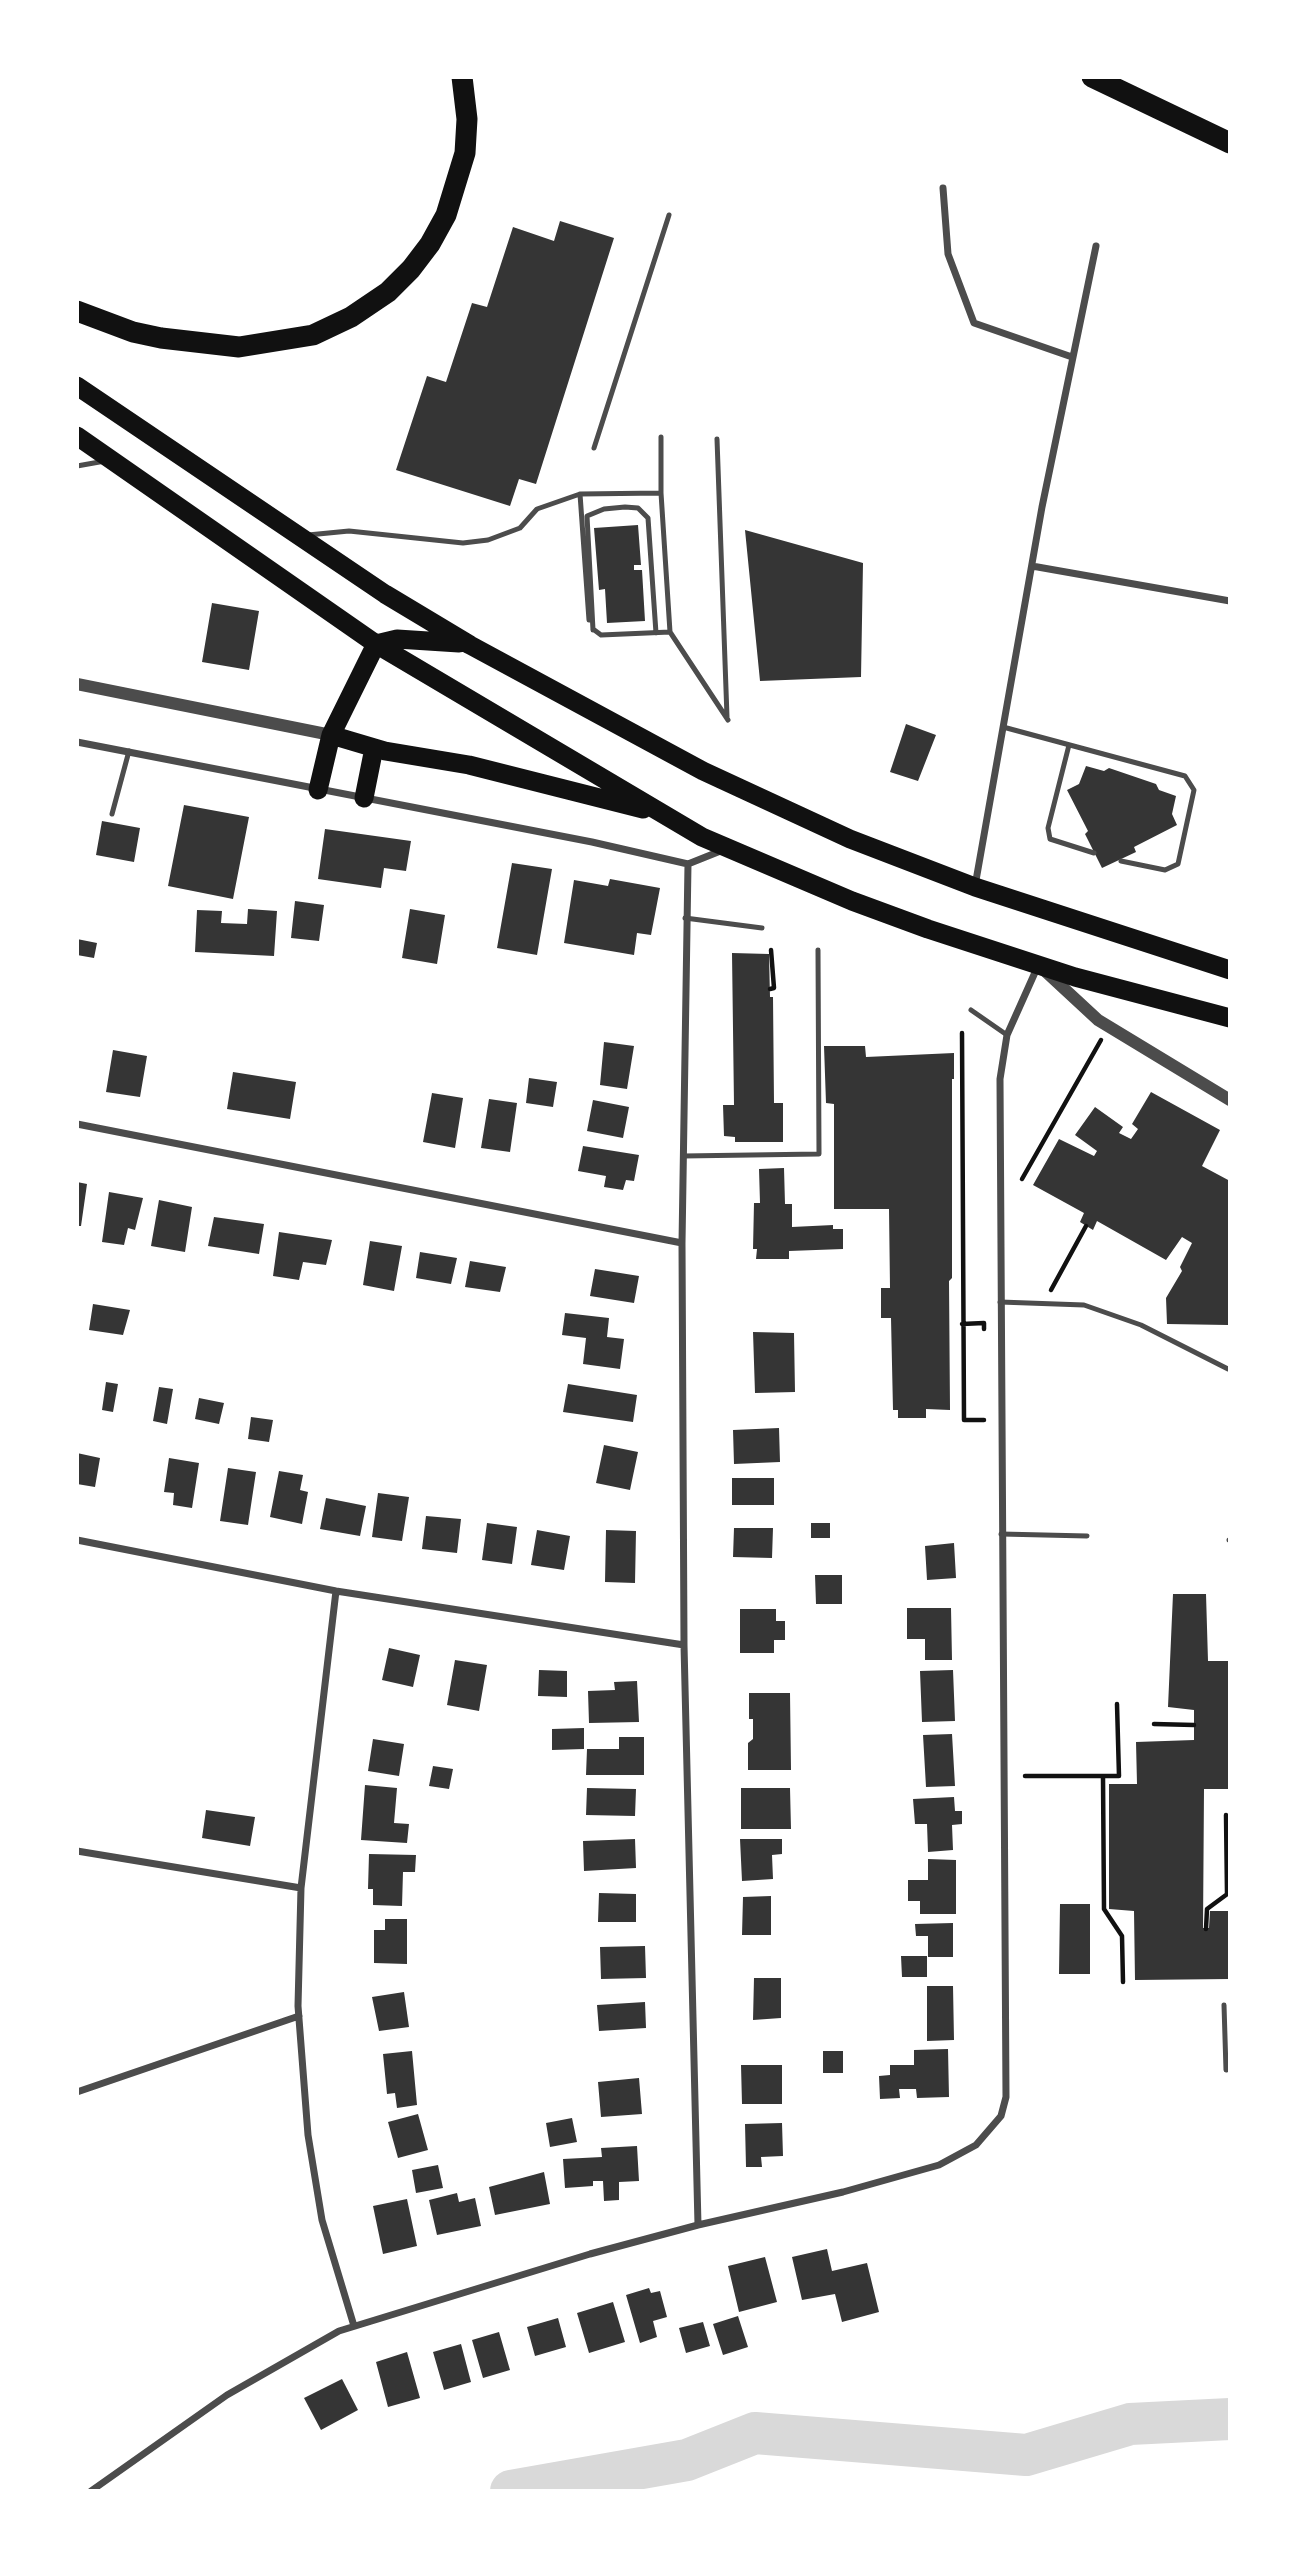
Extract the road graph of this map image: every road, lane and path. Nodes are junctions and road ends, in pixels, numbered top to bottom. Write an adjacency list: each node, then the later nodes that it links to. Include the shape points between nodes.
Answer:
1 (462, 77): 7 (highway, via 465,153 446,215 411,269 388,292 351,317 313,334 239,347 161,338)
2 (1092, 77): 3 (highway)
3 (1230, 143)
4 (943, 188): 8 (street, via 948,254 974,323)
5 (668, 215): 13 (lane)
6 (1096, 246): 8 (street)
7 (77, 311)
8 (1072, 357): 19 (street)
9 (77, 386): 18 (highway)
10 (77, 436): 14 (highway)
11 (661, 437): 16 (lane)
12 (717, 439): 22 (lane, via 728,720)
13 (594, 448)
14 (112, 460): 15 (lane); 24 (highway)
15 (77, 466)
16 (661, 493): 17 (lane); 22 (lane)
17 (580, 494): 18 (lane, via 537,509 520,528 488,540 463,543 349,531); 21 (lane)
18 (300, 536): 25 (highway)
19 (1032, 566): 20 (street); 27 (street)
20 (1230, 601)
21 (593, 630): 23 (lane, via 601,635); 23 (lane, via 587,516 625,507 638,508 648,518)
22 (670, 632): 23 (lane)
23 (656, 633)
24 (376, 644): 25 (highway, via 433,639); 28 (highway); 35 (highway)
25 (470, 645): 41 (highway, via 703,771 850,839)
26 (77, 684): 28 (street)
27 (1003, 727): 30 (lane); 41 (street)
28 (331, 735): 31 (highway); 33 (highway)
29 (77, 742): 32 (street)
30 (1069, 745): 38 (lane, via 1048,828 1050,839); 39 (lane, via 1185,776 1194,790 1178,864 1165,870)
31 (374, 748): 34 (highway); 35 (highway, via 481,768)
32 (129, 751): 33 (street); 36 (lane)
33 (318, 790): 34 (street)
34 (364, 798): 40 (street)
35 (662, 813): 37 (highway)
36 (112, 814)
37 (726, 848): 40 (street); 46 (highway, via 852,901)
38 (1094, 853)
39 (1121, 861)
40 (688, 864): 42 (street)
41 (975, 887): 47 (highway)
42 (685, 918): 43 (lane); 56 (street)
43 (762, 928)
44 (771, 950): 48 (path, via 774,988)
45 (818, 950): 56 (lane, via 819,1154)
46 (1038, 965): 50 (highway); 52 (street); 54 (street, via 1098,1020)
47 (1229, 965)
48 (770, 989)
49 (971, 1010): 52 (lane)
50 (1230, 1018)
51 (962, 1032): 62 (path)
52 (1007, 1035): 61 (street, via 1000,1079)
53 (1102, 1039): 57 (path)
54 (1230, 1100)
55 (77, 1124): 59 (street)
56 (683, 1156): 59 (street)
57 (1022, 1179)
58 (1086, 1226): 60 (path)
59 (682, 1243): 70 (street)
60 (1051, 1290)
61 (999, 1302): 64 (lane, via 1084,1305 1141,1325); 66 (street)
62 (962, 1324): 63 (path, via 984,1323); 65 (path, via 964,1420)
63 (985, 1340)
64 (1228, 1369)
65 (984, 1420)
66 (1001, 1534): 67 (lane); 86 (street, via 1006,2096 1001,2116 984,2139 939,2165)
67 (1087, 1536)
68 (77, 1540): 69 (street)
69 (336, 1591): 70 (street); 78 (street)
70 (684, 1644): 86 (street)
71 (1118, 1704): 75 (path, via 1119,1776)
72 (1154, 1724): 73 (path)
73 (1194, 1725)
74 (1025, 1776): 75 (path)
75 (1103, 1777): 81 (path, via 1104,1909 1122,1936)
76 (1226, 1815): 79 (path)
77 (77, 1851): 78 (street)
78 (301, 1888): 83 (street)
79 (1228, 1892): 80 (path, via 1207,1909)
80 (1206, 1928)
81 (1123, 1982)
82 (1224, 2005): 84 (lane)
83 (299, 2016): 85 (street); 87 (street, via 308,2135 322,2220)
84 (1226, 2070)
85 (77, 2092)
86 (698, 2225): 87 (street)
87 (354, 2326): 88 (street, via 272,2367)
88 (91, 2491)

